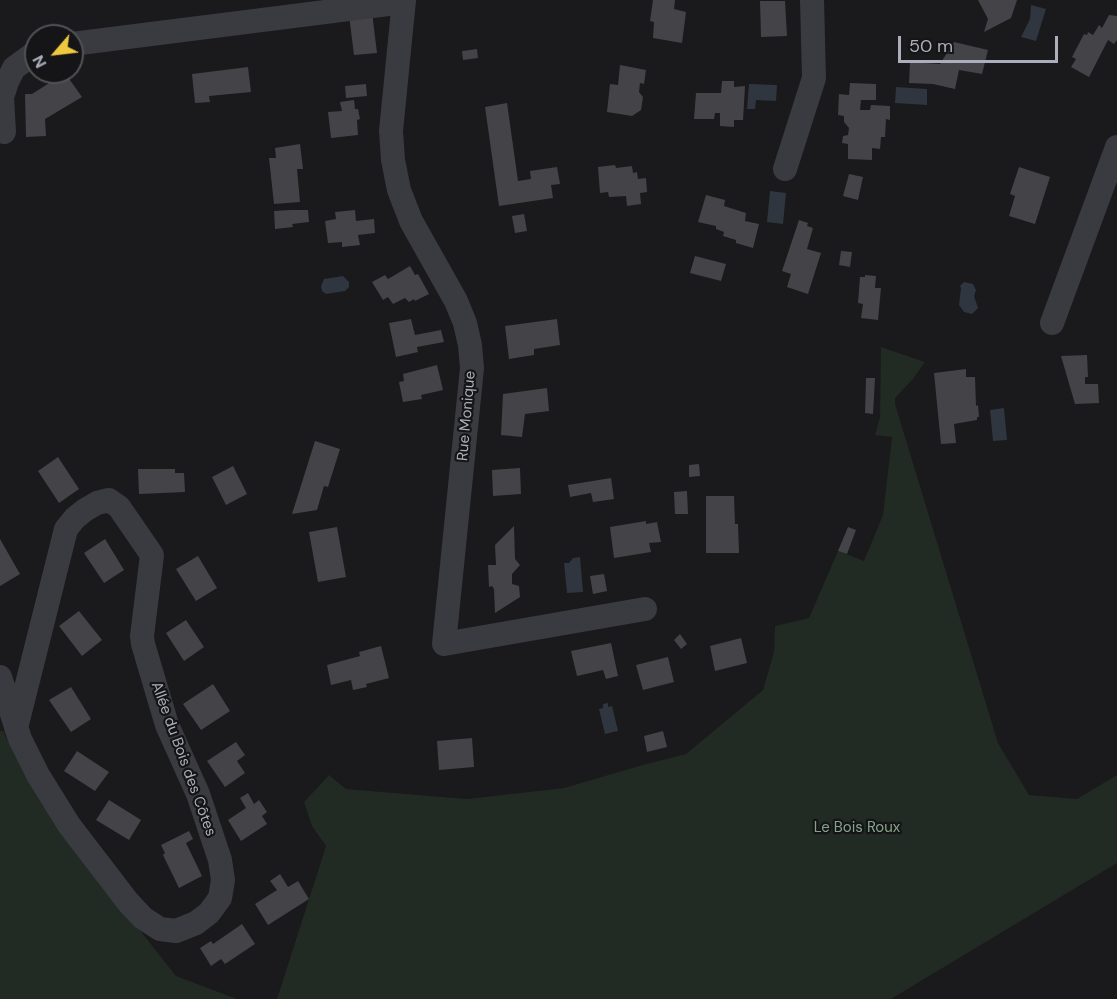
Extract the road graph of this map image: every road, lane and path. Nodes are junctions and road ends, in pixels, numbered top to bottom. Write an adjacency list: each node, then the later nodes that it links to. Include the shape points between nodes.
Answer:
1 (813, 0): 7 (street, via 814,78)
2 (404, 1): 3 (street); 9 (street, Rue Monique, via 391,131 393,160 411,221 465,323 472,368 444,644)
3 (84, 42)
4 (24, 61): 5 (street, via 14,68 2,97)
5 (4, 132)
6 (1117, 147): 8 (street)
7 (785, 169)
8 (1052, 323)
9 (645, 609)
10 (0, 677): 11 (street, Allée du Bois des Côtes)
11 (16, 728): 11 (street, Allée du Bois des Côtes, via 38,775 69,825 143,918 160,929 176,931 209,913 220,898 220,860 198,794 167,725 143,644 152,555 119,507 109,500 85,510 66,529)

